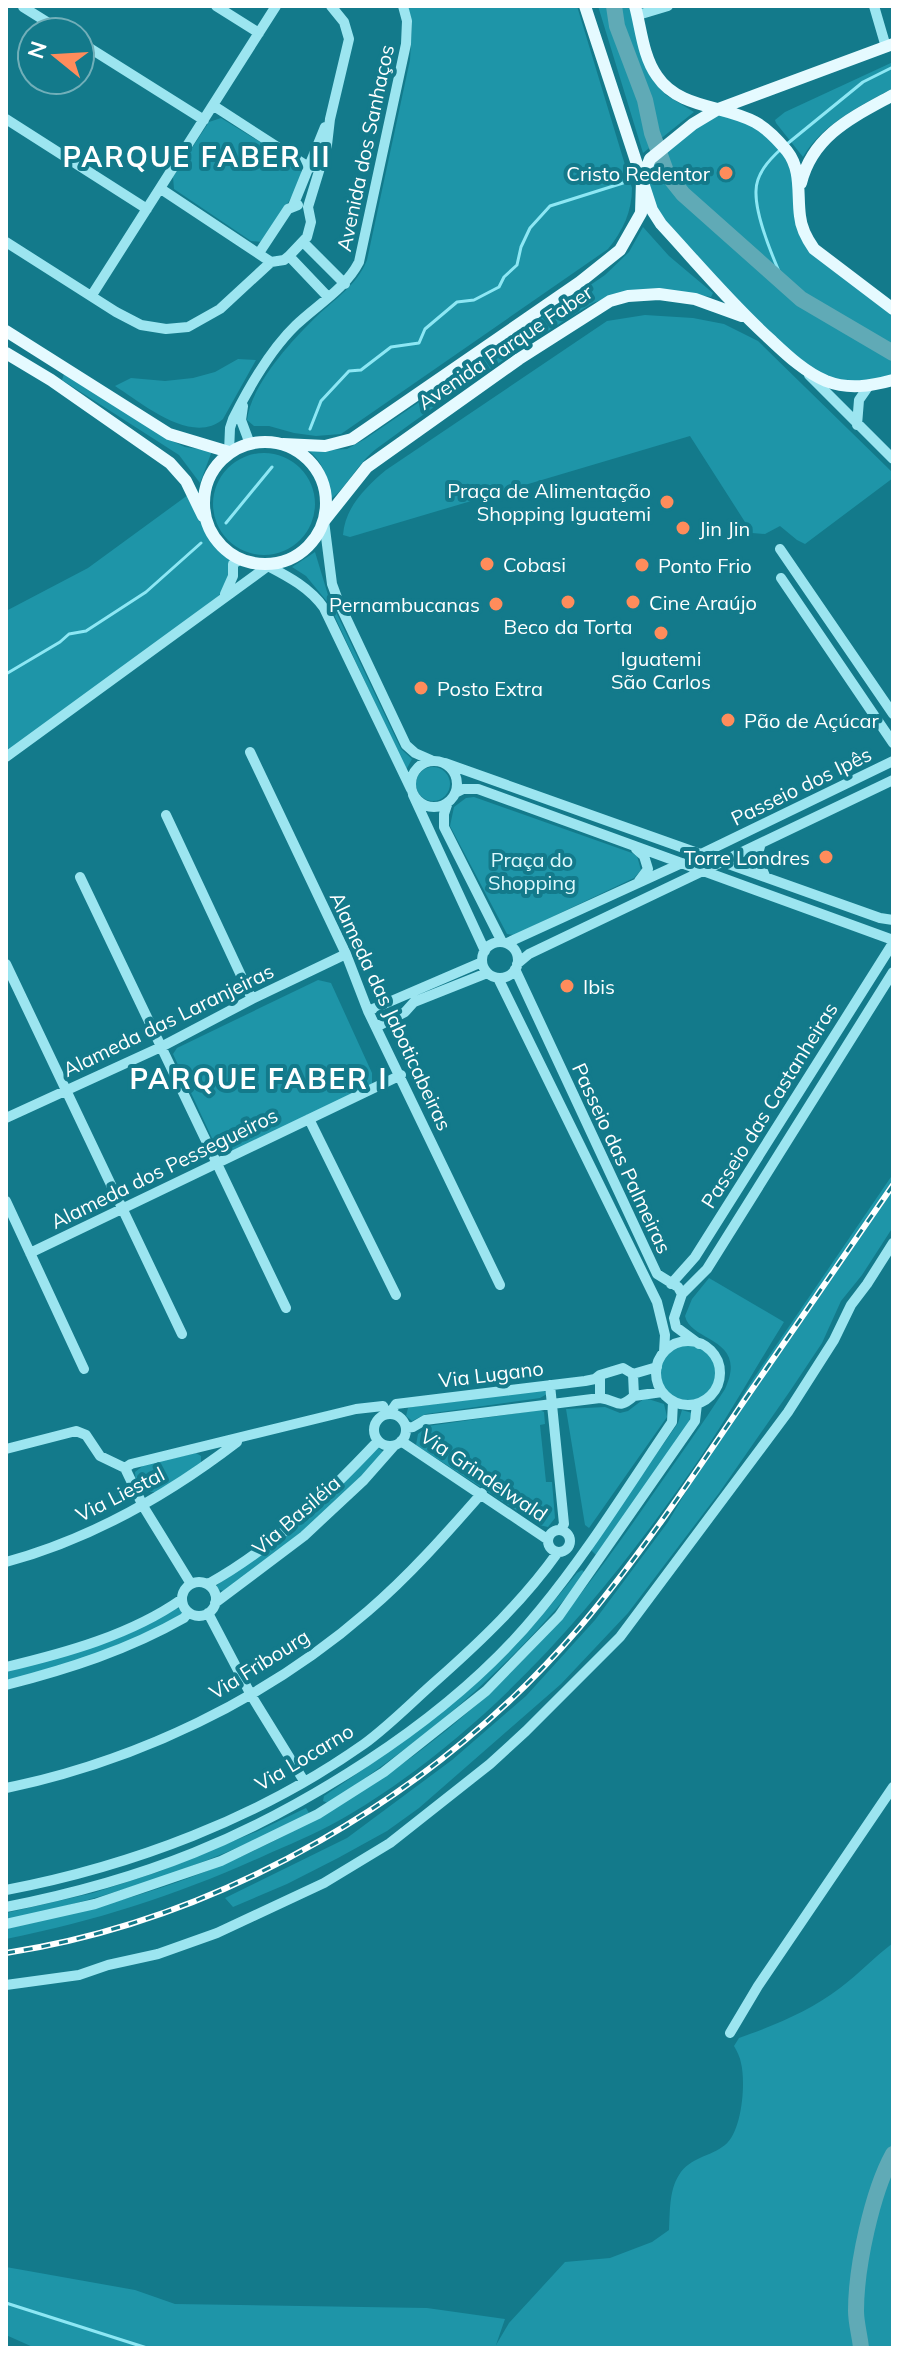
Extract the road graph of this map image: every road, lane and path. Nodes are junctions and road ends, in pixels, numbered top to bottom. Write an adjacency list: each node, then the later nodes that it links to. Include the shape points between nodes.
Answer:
1 (216, 6): 9 (street)
2 (276, 6): 9 (street)
3 (331, 6): 16 (street, via 349,39)
4 (403, 6): 30 (street, Avenida dos Sanhaços, via 408,36 363,250)
5 (585, 6): 19 (main road)
6 (668, 6): 8 (street)
7 (874, 6): 10 (street)
8 (636, 10): 14 (main road, via 657,77 675,94)
9 (259, 33): 13 (street)
10 (889, 45): 14 (main road)
11 (96, 52): 17 (street)
12 (893, 95): 21 (main road, via 822,140)
13 (214, 106): 17 (street); 18 (street)
14 (718, 109): 19 (main road, via 650,159); 21 (main road, via 756,122 775,137 796,167)
15 (6, 119): 24 (street)
16 (330, 119): 18 (street); 23 (street)
17 (204, 120): 20 (street)
18 (310, 168): 22 (street)
19 (644, 175): 34 (main road, via 661,224); 45 (main road, Avenida Parque Faber, via 641,213 628,239 580,282 352,439 325,446)
20 (161, 189): 24 (street); 27 (street)
21 (799, 190): 33 (main road, via 800,217 814,249)
22 (293, 206): 23 (street); 27 (street)
23 (308, 207): 26 (street, via 311,222)
24 (147, 209): 31 (street)
25 (6, 242): 31 (street)
26 (303, 242): 28 (street); 30 (street)
27 (259, 253): 29 (street)
28 (289, 256): 29 (street); 32 (street)
29 (271, 262): 31 (street, via 220,309 188,327 141,325)
30 (345, 284): 32 (street, Avenida dos Sanhaços)
31 (92, 295)
32 (328, 297): 42 (street, Avenida dos Sanhaços, via 280,343)
33 (893, 309)
34 (745, 317): 38 (main road); 49 (main road, Avenida Parque Faber, via 695,299 659,294 619,297 599,306 367,467)
35 (6, 331): 37 (main road)
36 (6, 353): 39 (main road)
37 (60, 363): 39 (main road); 46 (main road, via 169,434)
38 (799, 365): 41 (main road, via 826,381); 43 (street)
39 (51, 380): 48 (main road, via 178,470)
40 (893, 380): 41 (main road)
41 (868, 387): 43 (street, via 859,400)
42 (244, 400): 44 (street, via 241,420); 46 (street, Avenida dos Sanhaços, via 230,428)
43 (857, 425): 47 (street)
44 (250, 444): 45 (main road); 46 (main road)
45 (283, 444): 49 (main road, via 317,470 325,489)
46 (229, 452): 48 (main road, via 207,485)
47 (893, 459)
48 (204, 519): 51 (main road, via 218,542)
49 (324, 521): 52 (main road, via 304,550); 59 (street, via 339,603 406,745)
50 (780, 549): 55 (street)
51 (241, 559): 52 (main road); 54 (street, via 233,564)
52 (268, 566): 54 (street); 64 (street, Passeio das Palmeiras, via 324,608)
53 (781, 578): 56 (street)
54 (222, 599): 58 (street)
55 (893, 714)
56 (893, 743)
57 (250, 752): 91 (street, Alameda das Jaboticabeiras)
58 (6, 757)
59 (431, 760): 61 (street); 64 (street, via 413,773)
60 (893, 761): 62 (street, Passeio dos Ipês)
61 (445, 763): 66 (street, via 457,781); 72 (street)
62 (857, 778): 65 (street); 68 (street, Passeio dos Ipês)
63 (893, 780): 65 (street, Passeio dos Ipês)
64 (412, 792): 66 (street, via 425,806 441,806); 93 (street, Passeio das Palmeiras)
65 (865, 793): 70 (street, Passeio dos Ipês)
66 (452, 798): 71 (street, via 463,789 478,789); 89 (street, via 444,827)
67 (166, 815): 97 (street)
68 (768, 822): 69 (street, Passeio dos Ipês); 70 (street)
69 (733, 839): 73 (street); 74 (street, Passeio dos Ipês)
70 (766, 841): 73 (street, Passeio dos Ipês); 81 (street, via 757,857)
71 (628, 843): 75 (street); 83 (street, via 647,862 648,869)
72 (669, 844): 74 (street); 75 (street)
73 (742, 852): 76 (street, Passeio dos Ipês)
74 (699, 855): 76 (street); 77 (street, Passeio dos Ipês)
75 (664, 856): 77 (street)
76 (723, 861): 78 (street); 79 (street, Passeio dos Ipês)
77 (682, 863): 79 (street); 80 (street, Passeio dos Ipês)
78 (747, 870): 81 (street); 84 (street)
79 (704, 871): 84 (street); 85 (street, Passeio dos Ipês)
80 (658, 874): 83 (street, Passeio dos Ipês); 85 (street)
81 (765, 876): 86 (street)
82 (80, 877): 100 (street)
83 (636, 884): 89 (street, Passeio dos Ipês)
84 (747, 886): 88 (street)
85 (666, 889): 94 (street, Passeio dos Ipês, via 529,954)
86 (880, 918): 87 (street); 88 (street)
87 (893, 920)
88 (874, 933): 90 (street)
89 (504, 943): 93 (street, via 492,944); 94 (street, via 515,950)
90 (892, 944): 110 (street, Passeio das Castanheiras)
91 (346, 954): 97 (street, Alameda das Laranjeiras); 98 (street, Alameda das Jaboticabeiras)
92 (6, 964): 102 (street)
93 (488, 966): 94 (street, via 508,976); 96 (street); 116 (street, Passeio das Palmeiras)
94 (516, 967): 112 (street, Passeio das Palmeiras, via 657,1274)
95 (893, 972): 111 (street)
96 (412, 997): 98 (street); 99 (street, via 405,1012)
97 (252, 999): 100 (street, Alameda das Laranjeiras)
98 (368, 1011): 99 (street, Alameda das Jaboticabeiras)
99 (376, 1027): 101 (street, Alameda das Jaboticabeiras)
100 (161, 1047): 102 (street, Alameda das Laranjeiras); 105 (street)
101 (401, 1075): 104 (street, Alameda dos Pessegueiros); 113 (street, Alameda das Jaboticabeiras)
102 (66, 1090): 103 (street, Alameda das Laranjeiras); 107 (street)
103 (6, 1118)
104 (309, 1119): 105 (street, Alameda dos Pessegueiros); 115 (street)
105 (217, 1163): 107 (street, Alameda dos Pessegueiros); 117 (street)
106 (6, 1201): 109 (street)
107 (121, 1208): 109 (street, Alameda dos Pessegueiros); 118 (street)
108 (893, 1243): 168 (street, via 788,1412 620,1637 490,1764 390,1843 324,1883 217,1933 79,1975)
109 (30, 1253): 122 (street)
110 (695, 1257): 111 (street); 112 (street, Passeio das Castanheiras)
111 (707, 1269): 114 (street)
112 (667, 1282): 114 (street, Passeio das Palmeiras); 116 (street, via 658,1290)
113 (500, 1285)
114 (682, 1294): 119 (street, via 674,1323)
115 (396, 1295)
116 (657, 1302): 120 (street, Passeio das Palmeiras)
117 (286, 1308)
118 (182, 1334)
119 (699, 1344): 120 (street, via 680,1342); 131 (street, via 715,1358 719,1379 713,1392)
120 (664, 1352): 121 (street)
121 (657, 1367): 123 (street, Via Lugano); 126 (street)
122 (84, 1369)
123 (633, 1374): 124 (street, Via Lugano, via 623,1368); 127 (street)
124 (600, 1375): 125 (street, Via Lugano); 128 (street)
125 (550, 1385): 130 (street); 133 (street, Via Lugano, via 396,1404)
126 (662, 1392): 127 (street, Via Lugano); 129 (street)
127 (634, 1396): 128 (street, Via Lugano, via 623,1405)
128 (600, 1398): 130 (street, Via Lugano)
129 (673, 1402): 131 (street); 148 (street, via 672,1422)
130 (551, 1403): 135 (street, Via Lugano, via 425,1420); 145 (street)
131 (697, 1404): 150 (street, via 695,1421)
132 (347, 1411): 133 (street, via 383,1406); 134 (street); 136 (street)
133 (388, 1413): 134 (street); 135 (street, via 403,1420)
134 (374, 1425): 137 (street)
135 (406, 1428): 138 (street)
136 (241, 1438): 139 (street); 141 (street, Via Liestal)
137 (378, 1441): 138 (street); 152 (street, Via Basiléia, via 292,1524)
138 (397, 1443): 143 (street, Via Grindelwald); 154 (street, Via Basiléia, via 304,1536)
139 (197, 1448): 141 (street); 142 (street)
140 (6, 1449): 142 (street, via 76,1431 86,1435 100,1456)
141 (208, 1464): 144 (street, Via Liestal)
142 (125, 1468): 144 (street)
143 (482, 1493): 146 (street, Via Grindelwald); 159 (street, Via Fribourg, via 367,1612)
144 (143, 1506): 149 (street, Via Liestal, via 71,1540); 151 (street)
145 (561, 1529): 146 (street); 147 (street, via 570,1541)
146 (547, 1539): 147 (street)
147 (558, 1552): 160 (street, Via Locarno, via 486,1636 367,1742)
148 (581, 1554): 150 (street); 163 (street, via 517,1636 449,1701)
149 (6, 1562)
150 (596, 1566): 164 (street, via 559,1616 486,1691 395,1764)
151 (191, 1584): 152 (street); 153 (street)
152 (208, 1584): 154 (street)
153 (182, 1599): 155 (street); 157 (street, via 87,1643)
154 (215, 1603): 156 (street)
155 (188, 1613): 156 (street); 158 (street, via 141,1640 67,1669)
156 (208, 1613): 159 (street)
157 (6, 1667)
158 (6, 1685)
159 (251, 1695): 160 (street); 162 (street, Via Fribourg, via 142,1747)
160 (304, 1781): 165 (street, Via Locarno, via 236,1817 110,1865)
161 (893, 1787): 169 (street)
162 (6, 1788)
163 (309, 1799): 164 (street); 166 (street, via 156,1868)
164 (318, 1814): 167 (street, via 171,1879 95,1904)
165 (6, 1890)
166 (6, 1907)
167 (6, 1924)
168 (6, 1985)
169 (730, 2033)

